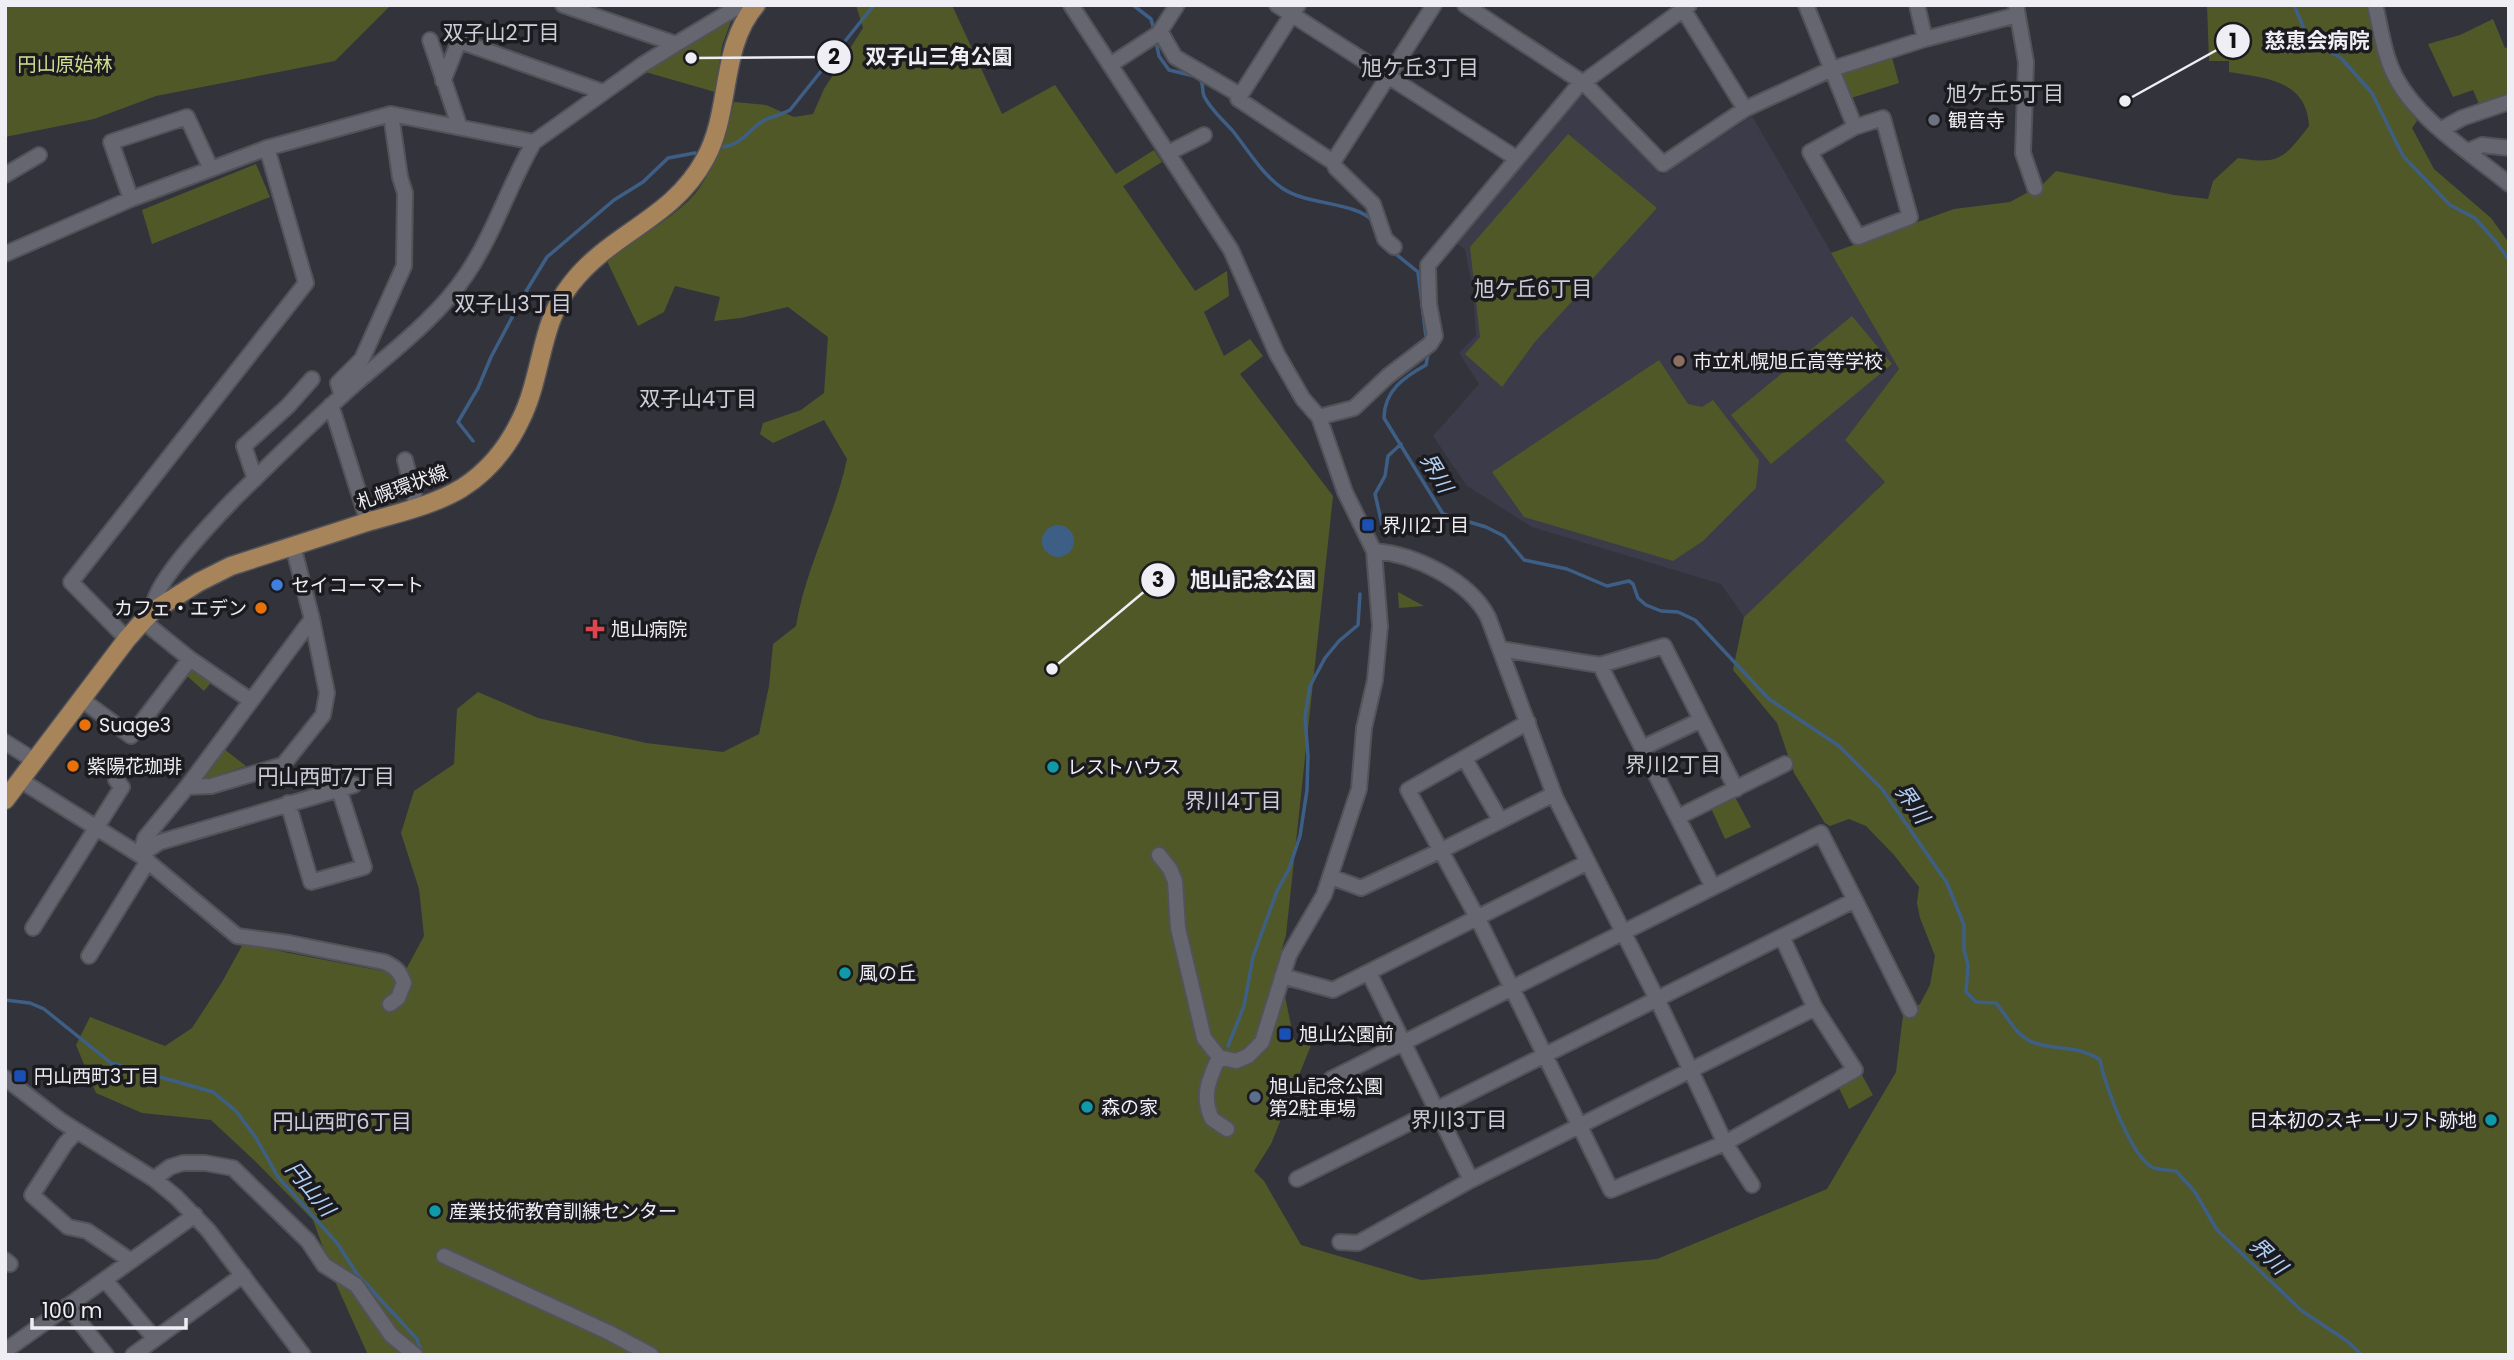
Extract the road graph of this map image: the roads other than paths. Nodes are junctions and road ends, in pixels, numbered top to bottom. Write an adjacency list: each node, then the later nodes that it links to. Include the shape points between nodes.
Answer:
1 (563, 5): 17 (street)
2 (1071, 5): 18 (street)
3 (1177, 5): 14 (street)
4 (1277, 5): 12 (street)
5 (1434, 5): 20 (street)
6 (1465, 5): 22 (street)
7 (1806, 5): 19 (street)
8 (1916, 5): 15 (street)
9 (2375, 5): 30 (street, via 2397,79)
10 (744, 7): 17 (street); 52 (main road, 札幌環状線, via 716,136 694,178 677,199 603,251 569,286 546,330 520,422 493,461 459,490)
11 (1686, 7): 22 (street); 26 (street)
12 (1295, 10): 20 (street); 24 (street)
13 (2016, 10): 15 (street); 43 (street, via 2026,62 2022,153)
14 (1160, 31): 18 (street); 24 (street, via 1175,57)
15 (1925, 39): 19 (street)
16 (430, 40): 21 (street)
17 (676, 44): 23 (street)
18 (1110, 65): 36 (street)
19 (1832, 69): 26 (street); 29 (street)
20 (1388, 76): 38 (street); 39 (street)
21 (443, 80): 23 (street, via 458,41); 28 (street)
22 (1585, 84): 26 (street, via 1664,164); 38 (street, via 1577,87)
23 (603, 92): 32 (street)
24 (1240, 95): 39 (street, via 1238,99)
25 (2509, 102): 30 (street)
26 (1745, 109)
27 (391, 114): 28 (street); 33 (street); 48 (street, via 405,193 404,266 362,359 338,383)
28 (459, 125): 32 (street)
29 (1855, 127): 29 (street, via 1883,118 1910,217 1858,237 1810,152)
30 (2442, 129): 35 (street)
31 (1204, 135): 36 (street)
32 (534, 142): 48 (street, via 466,276 426,321)
33 (267, 148): 40 (street); 58 (street, via 306,284 71,582)
34 (2509, 148): 35 (street, via 2482,145)
35 (2468, 151): 42 (street)
36 (1168, 153): 49 (street, via 1231,250 1277,354)
37 (38, 155): 41 (street)
38 (1516, 158): 49 (street, via 1429,265 1435,336 1430,344 1354,408)
39 (1333, 162): 45 (street, via 1373,204 1385,239)
40 (211, 169): 44 (street); 44 (street, via 187,117 111,142)
41 (5, 175)
42 (2509, 184)
43 (2035, 188)
44 (131, 199): 46 (street)
45 (1394, 247)
46 (6, 253)
47 (312, 379): 51 (street, via 244,446)
48 (336, 401): 51 (street); 53 (street)
49 (1318, 417): 55 (street, via 1345,492)
50 (405, 460): 52 (street)
51 (255, 479): 56 (street, via 215,518 161,583)
52 (417, 507): 53 (main road, 札幌環状線)
53 (368, 522): 54 (main road, 札幌環状線)
54 (293, 546): 56 (main road, 札幌環状線, via 231,566); 57 (street)
55 (1374, 551): 59 (street, via 1417,559 1470,592 1481,604); 87 (street, via 1380,626 1375,680 1364,728 1359,789)
56 (148, 616): 58 (main road, 札幌環状線); 60 (street)
57 (312, 619): 63 (street); 74 (street, via 327,693 323,715 283,765 211,786)
58 (127, 639): 62 (main road, 札幌環状線)
59 (1500, 649): 61 (street); 65 (street)
60 (191, 659): 62 (street, via 131,736); 63 (street)
61 (1600, 665): 64 (street, via 1664,646); 67 (street)
62 (82, 699): 69 (main road, 札幌環状線)
63 (250, 700): 74 (street)
64 (1701, 720): 67 (street); 76 (street)
65 (1528, 722): 68 (street); 77 (street)
66 (5, 742): 69 (street)
67 (1642, 748): 80 (street)
68 (1465, 759): 81 (street); 83 (street, via 1408,790)
69 (35, 761): 72 (main road, 札幌環状線)
70 (1784, 764): 76 (street)
71 (116, 779): 82 (street, via 122,786)
72 (20, 780): 78 (main road, 札幌環状線); 82 (street)
73 (354, 785): 75 (street)
74 (187, 787): 85 (street, via 145,838)
75 (339, 789): 79 (street); 79 (street, via 364,867 311,882)
76 (1736, 789): 80 (street)
77 (1554, 793): 81 (street); 86 (street)
78 (5, 800)
79 (288, 803): 85 (street, via 160,842)
80 (1678, 817): 88 (street)
81 (1500, 820): 83 (street)
82 (97, 828): 85 (street); 91 (street)
83 (1442, 850): 87 (street, via 1362,888); 90 (street)
84 (1160, 855): 104 (street, via 1175,881 1178,928 1204,1038)
85 (144, 858): 94 (street); 99 (street, via 237,936 395,967 404,983)
86 (1588, 862): 90 (street); 92 (street)
87 (1331, 877): 96 (street)
88 (1713, 887): 89 (street, via 1821,833); 92 (street)
89 (1855, 900): 93 (street); 101 (street)
90 (1478, 919): 95 (street); 97 (street)
91 (33, 928)
92 (1623, 932): 97 (street); 98 (street)
93 (1782, 937): 98 (street); 100 (street)
94 (89, 956)
95 (1369, 973): 96 (street, via 1333,990); 102 (street)
96 (1282, 976): 104 (street, via 1262,1042 1248,1056)
97 (1512, 987): 102 (street); 103 (street)
98 (1657, 999): 103 (street); 105 (street)
99 (390, 1004)
100 (1815, 1008): 105 (street); 112 (street, via 1855,1070)
101 (1910, 1010)
102 (1402, 1041): 107 (street); 108 (street)
103 (1545, 1055): 108 (street); 109 (street)
104 (1219, 1058): 110 (street, via 1206,1096 1212,1119)
105 (1689, 1071): 109 (street); 112 (street)
106 (5, 1078): 111 (street)
107 (1331, 1079)
108 (1437, 1111): 114 (street); 115 (street)
109 (1578, 1126): 112 (street, via 1611,1190); 115 (street)
110 (1227, 1129)
111 (77, 1131): 113 (street); 120 (street, via 32,1195 68,1227 87,1231)
112 (1725, 1143): 116 (street)
113 (154, 1179): 117 (street); 129 (street, via 183,1163 233,1168 308,1241 324,1265 356,1285 391,1335)
114 (1297, 1179)
115 (1471, 1180): 118 (street, via 1358,1243)
116 (1752, 1185)
117 (195, 1215): 120 (street); 121 (street)
118 (1340, 1241)
119 (444, 1256): 130 (street)
120 (131, 1261): 122 (street)
121 (243, 1275): 124 (street); 128 (street)
122 (105, 1279): 123 (street); 124 (street)
123 (67, 1306): 125 (street); 126 (street)
124 (155, 1339): 127 (street)
125 (6, 1348)
126 (106, 1355)
127 (133, 1355)
128 (303, 1355)
129 (415, 1355)
130 (651, 1355)

